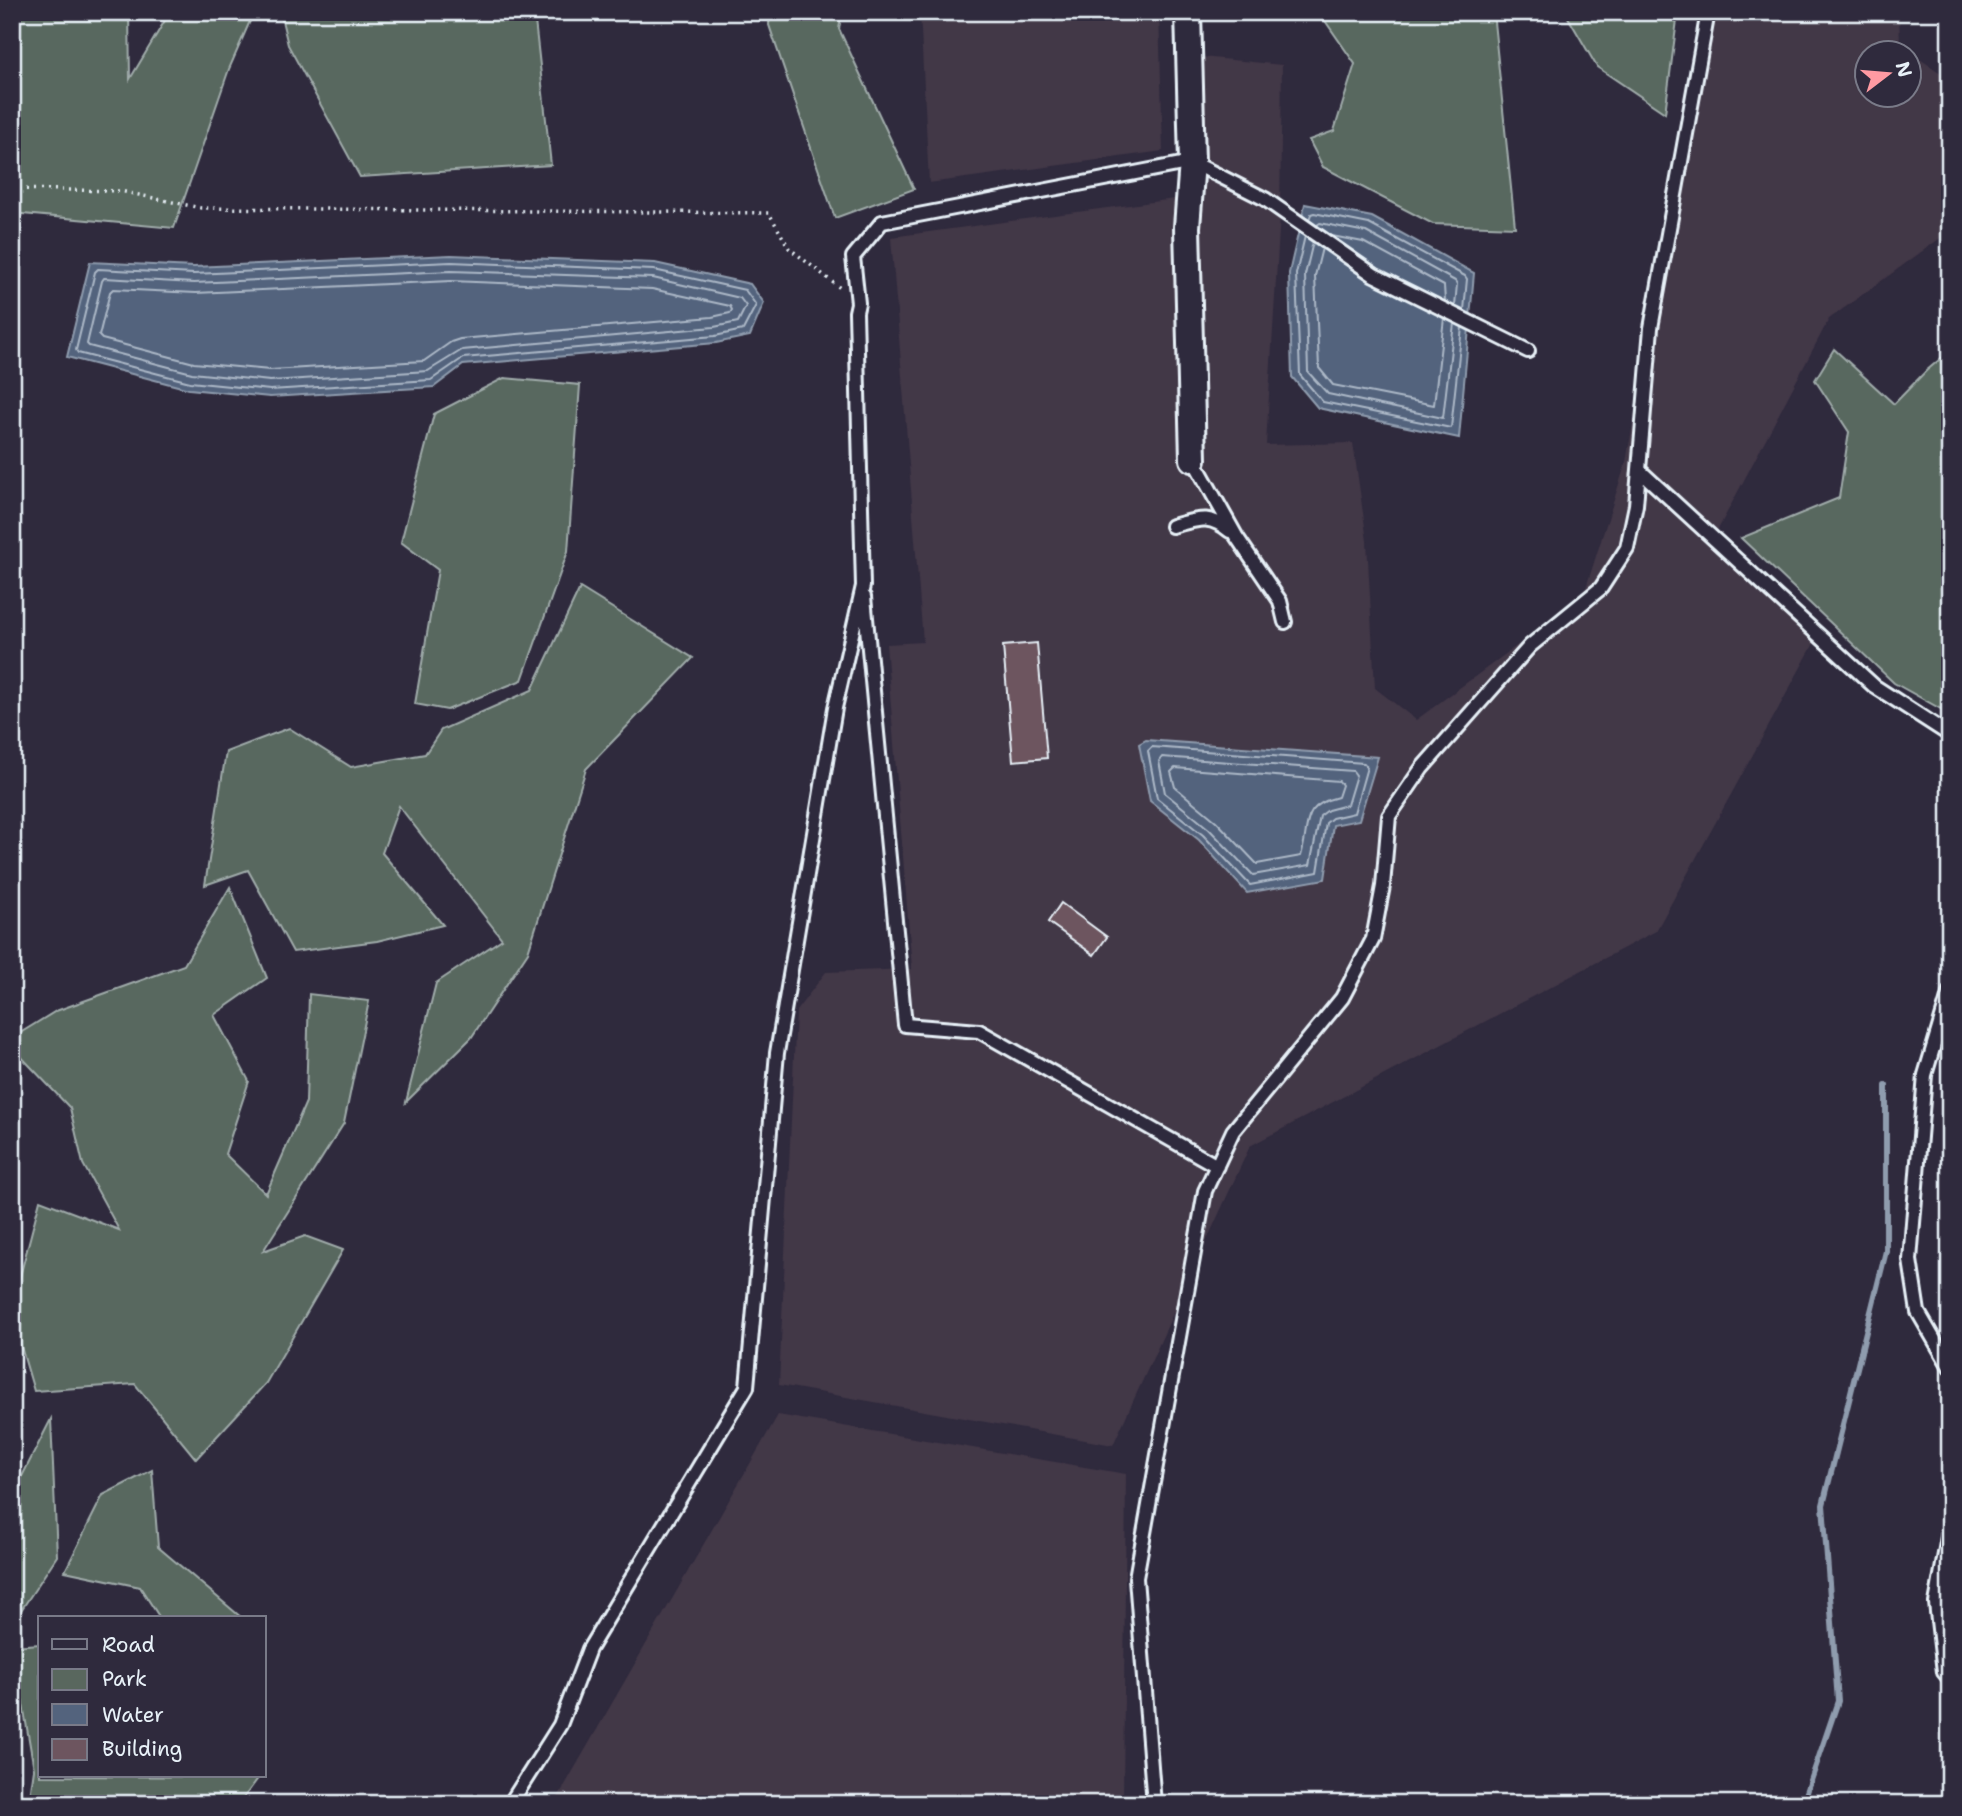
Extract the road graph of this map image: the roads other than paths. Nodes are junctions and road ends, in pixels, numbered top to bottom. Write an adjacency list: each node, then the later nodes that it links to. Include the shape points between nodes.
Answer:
1 (1188, 12): 3 (street)
2 (1708, 12): 6 (lane, via 1651,328)
3 (1192, 162): 4 (lane, via 1265,199 1374,275); 5 (street, via 1187,227); 9 (lane, via 881,222 853,257 858,303)
4 (1528, 351)
5 (1194, 459): 8 (lane)
6 (1639, 470): 11 (lane, via 1874,686); 13 (lane, via 1627,548 1601,587 1530,646 1422,768 1389,816 1373,939 1342,998 1233,1131)
7 (1172, 526): 8 (lane, via 1217,520)
8 (1236, 536): 10 (lane, via 1280,601)
9 (863, 586): 13 (lane, via 905,1025 979,1031); 17 (lane, via 835,708 777,1054 747,1387 589,1649 560,1725)
10 (1285, 622)
11 (1950, 735)
12 (1950, 991): 14 (lane, via 1926,1075 1910,1260 1918,1312)
13 (1217, 1166): 18 (lane, via 1205,1191 1136,1578)
14 (1950, 1367)
15 (1950, 1526): 16 (lane, via 1936,1603 1944,1672)
16 (1950, 1679)
17 (510, 1804)
18 (1154, 1804)

